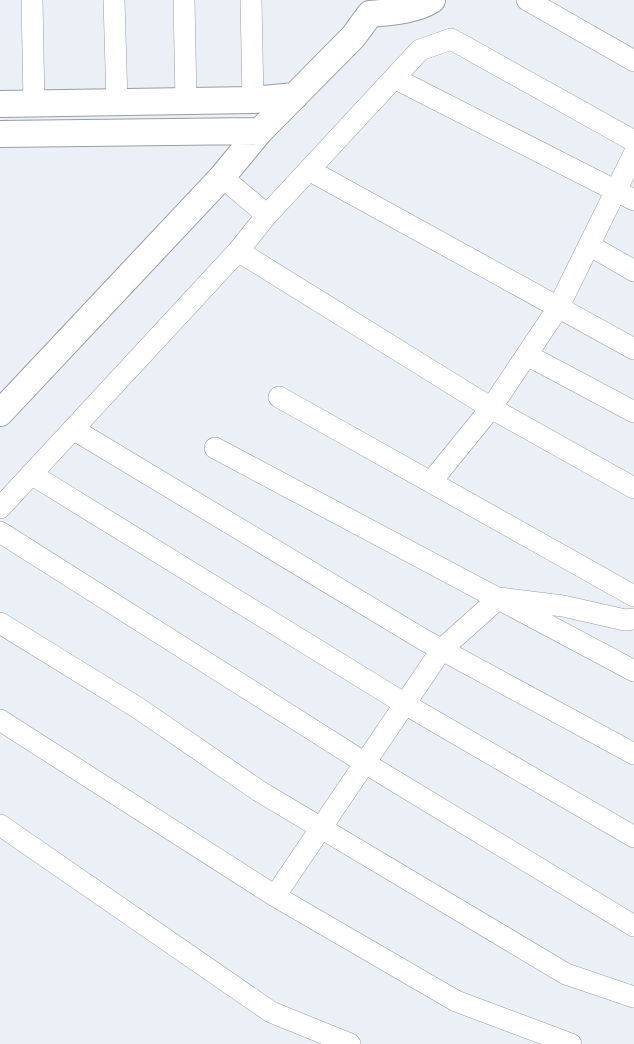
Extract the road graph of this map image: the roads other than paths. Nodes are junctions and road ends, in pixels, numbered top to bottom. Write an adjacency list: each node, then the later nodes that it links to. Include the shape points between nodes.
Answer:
1 (32, 0): 15 (street)
2 (114, 0): 13 (street)
3 (184, 0): 12 (street)
4 (250, 0): 11 (street)
5 (527, 0): 8 (street)
6 (427, 1): 7 (street, via 406,10)
7 (371, 7): 10 (street, via 353,37)
8 (634, 61)
9 (394, 78): 18 (street, via 420,50 452,39); 20 (street); 22 (street)
10 (295, 96): 11 (street); 16 (street)
11 (253, 100): 12 (street)
12 (186, 101): 13 (street)
13 (117, 102): 15 (street)
14 (0, 104): 15 (street)
15 (34, 104)
16 (260, 131): 17 (street); 21 (street)
17 (0, 134)
18 (634, 140)
19 (634, 154): 22 (street)
20 (309, 170): 23 (street); 27 (street)
21 (222, 177): 23 (street); 33 (street)
22 (625, 195): 24 (street)
23 (267, 215): 25 (street)
24 (589, 245): 26 (street); 27 (street)
25 (238, 251): 31 (street); 34 (street)
26 (634, 271)
27 (558, 308): 28 (street); 29 (street)
28 (634, 348)
29 (527, 355): 31 (street); 32 (street)
30 (279, 397): 37 (street)
31 (491, 408): 37 (street); 38 (street)
32 (634, 412)
33 (0, 413)
34 (73, 429): 36 (street); 45 (street)
35 (215, 448): 42 (street)
36 (31, 474): 39 (street); 47 (street)
37 (431, 482): 41 (street)
38 (634, 488)
39 (0, 508)
40 (0, 532): 50 (street)
41 (634, 596)
42 (499, 598): 43 (street); 45 (street); 46 (street)
43 (634, 619)
44 (0, 623): 52 (street, via 138,708 259,791)
45 (442, 649): 47 (street); 49 (street)
46 (634, 671)
47 (405, 704): 50 (street); 53 (street)
48 (0, 720): 54 (street)
49 (634, 754)
50 (365, 762): 52 (street); 55 (street)
51 (0, 825): 57 (street, via 271,1012)
52 (320, 828): 54 (street); 56 (street, via 566,974)
53 (634, 837)
54 (275, 896): 58 (street, via 456,1001)
55 (634, 926)
56 (634, 997)
57 (350, 1044)
58 (571, 1044)

